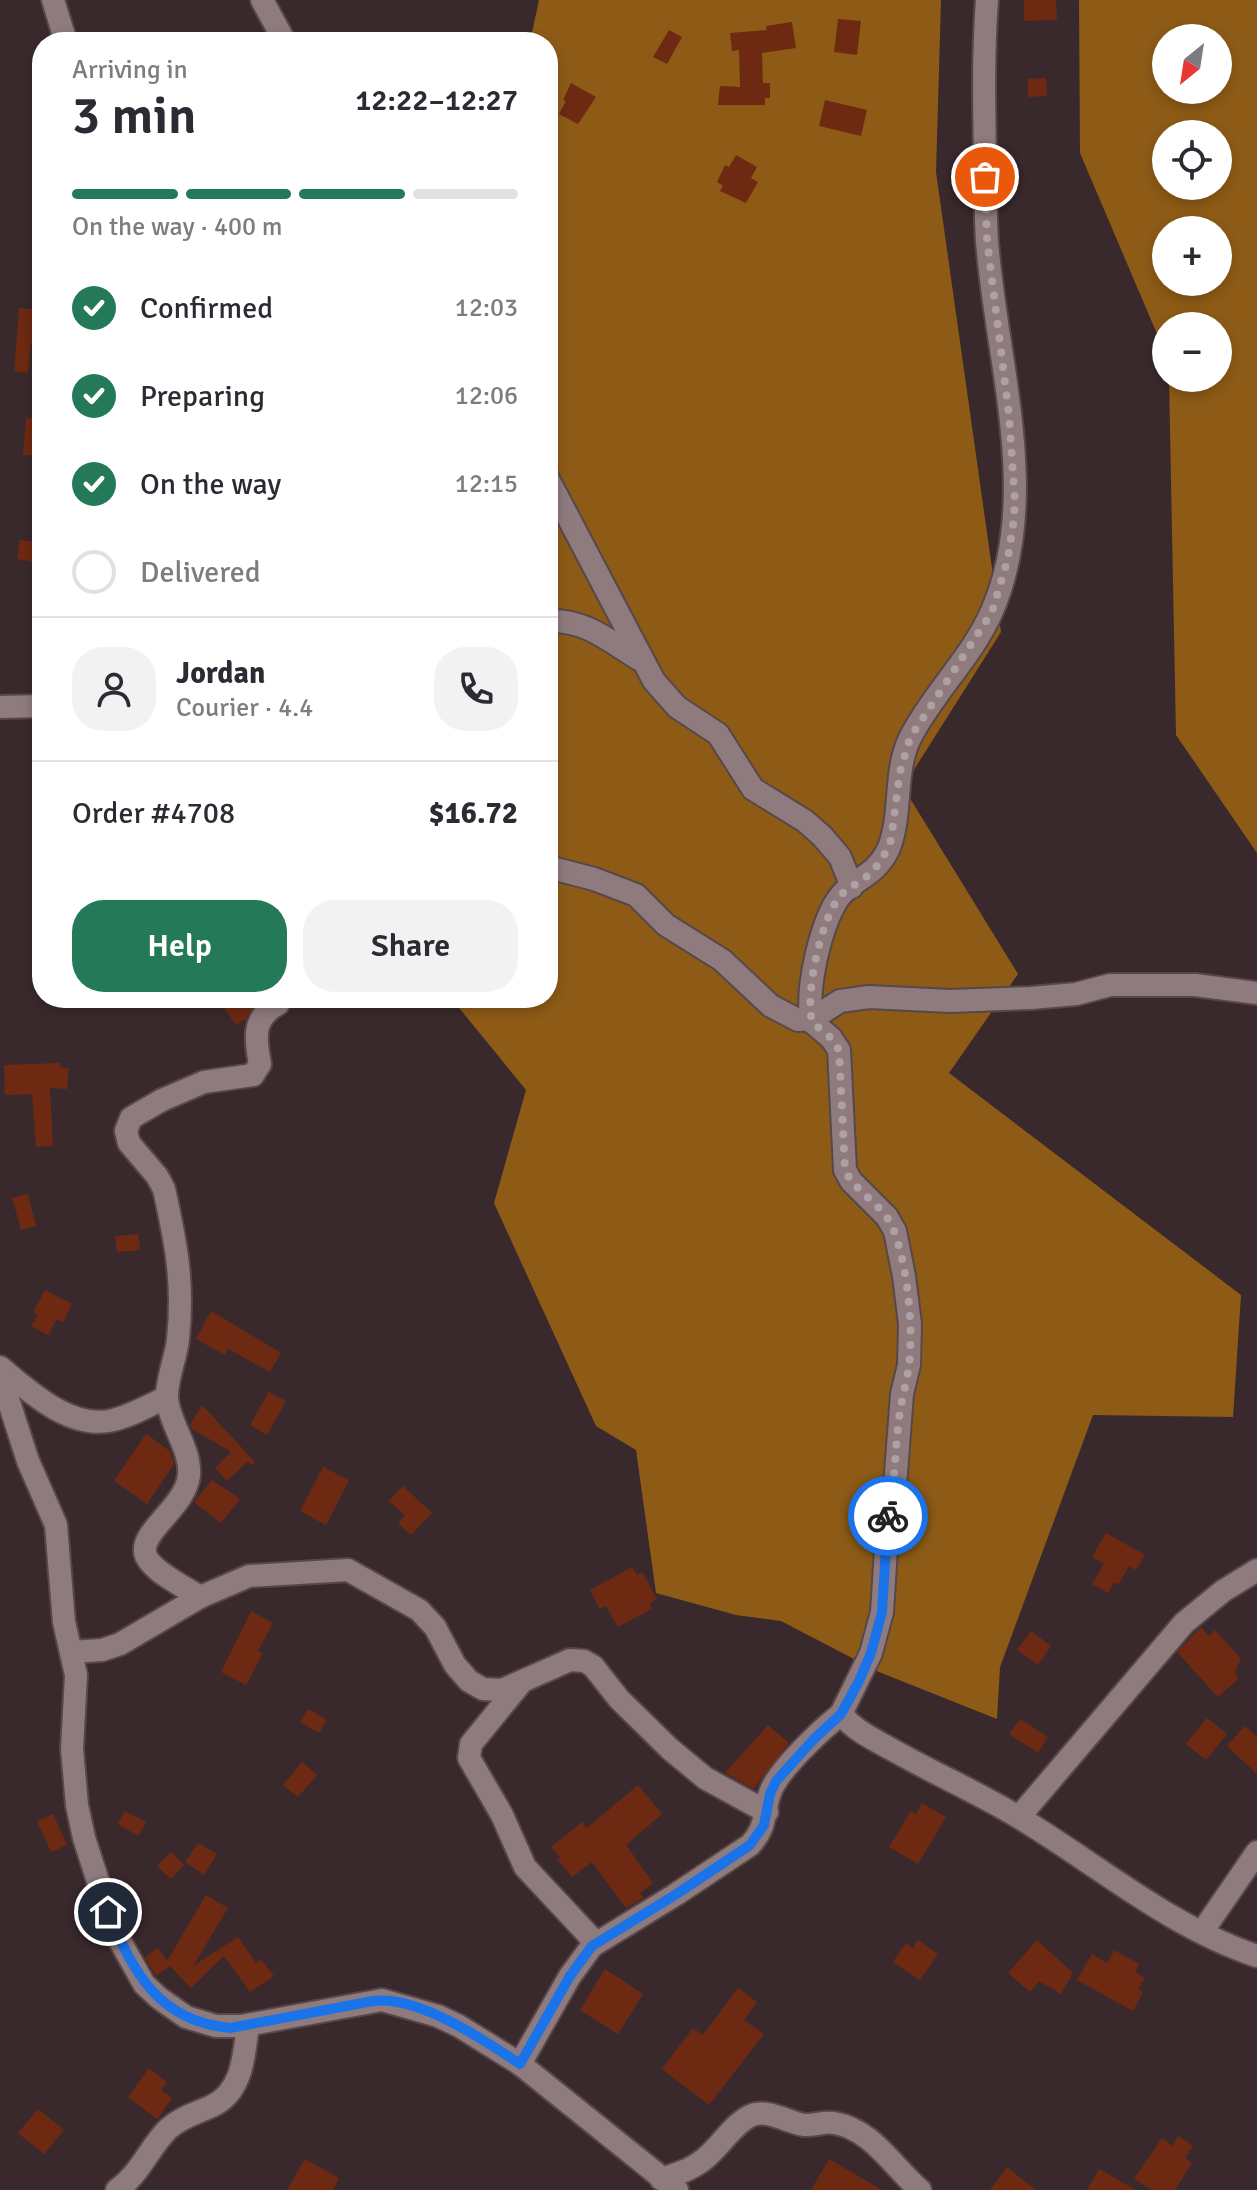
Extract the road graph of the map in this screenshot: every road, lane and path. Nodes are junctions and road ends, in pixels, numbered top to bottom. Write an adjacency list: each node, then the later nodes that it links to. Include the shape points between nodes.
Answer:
1 (53, 0): 4 (street)
2 (262, 0): 5 (street)
3 (987, 0): 12 (street, via 987,240 1015,503 1008,558 992,612 910,738 887,852)
4 (63, 32)
5 (280, 32)
6 (558, 499): 8 (street)
7 (558, 620): 8 (street, via 584,625)
8 (643, 662): 12 (street, via 671,701 718,734 753,789 822,836 840,857)
9 (32, 706): 10 (street)
10 (0, 707)
11 (558, 870): 15 (street, via 636,895 666,925 722,960 771,1006 798,1020)
12 (852, 887): 15 (street, via 830,911 810,995)
13 (1257, 993): 15 (street, via 1195,985 1122,985 1031,998 869,997 840,1001)
14 (271, 1008): 18 (street, via 263,1013 255,1039 260,1064 253,1075 204,1082 162,1100 127,1124 129,1143 164,1189 182,1283)
15 (812, 1019): 23 (street, via 839,1050 845,1170 895,1231 910,1324 882,1612 871,1653)
16 (0, 1367): 18 (street, via 51,1406 90,1421 123,1417)
17 (0, 1374): 21 (street, via 56,1525)
18 (167, 1397): 20 (street, via 189,1477 181,1499 146,1540 145,1551 158,1570)
19 (1257, 1570): 25 (street, via 1184,1623)
20 (200, 1597): 21 (street, via 120,1644); 22 (street, via 249,1576 348,1570 419,1610 435,1627 455,1665 475,1685 493,1690)
21 (71, 1652): 30 (street, via 76,1675 72,1749 77,1805 120,1941 144,1984 186,2017 216,2026)
22 (521, 1682): 24 (street, via 570,1660 584,1661 705,1778); 28 (street, via 471,1744 469,1758 525,1867)
23 (841, 1714): 24 (street, via 776,1781); 25 (street, via 927,1770)
24 (767, 1812): 28 (street, via 750,1845)
25 (1019, 1817): 27 (street)
26 (1257, 1852): 27 (street)
27 (1202, 1932): 29 (street)
28 (596, 1943): 31 (street, via 570,1976)
29 (1257, 1956)
30 (248, 2025): 31 (street, via 389,2000 459,2026); 33 (street, via 235,2086 214,2105 174,2124)
31 (520, 2064): 32 (street)
32 (669, 2184): 34 (street, via 708,2157 737,2125 760,2113 806,2126 834,2123 859,2133)
33 (117, 2190)
34 (920, 2190)

